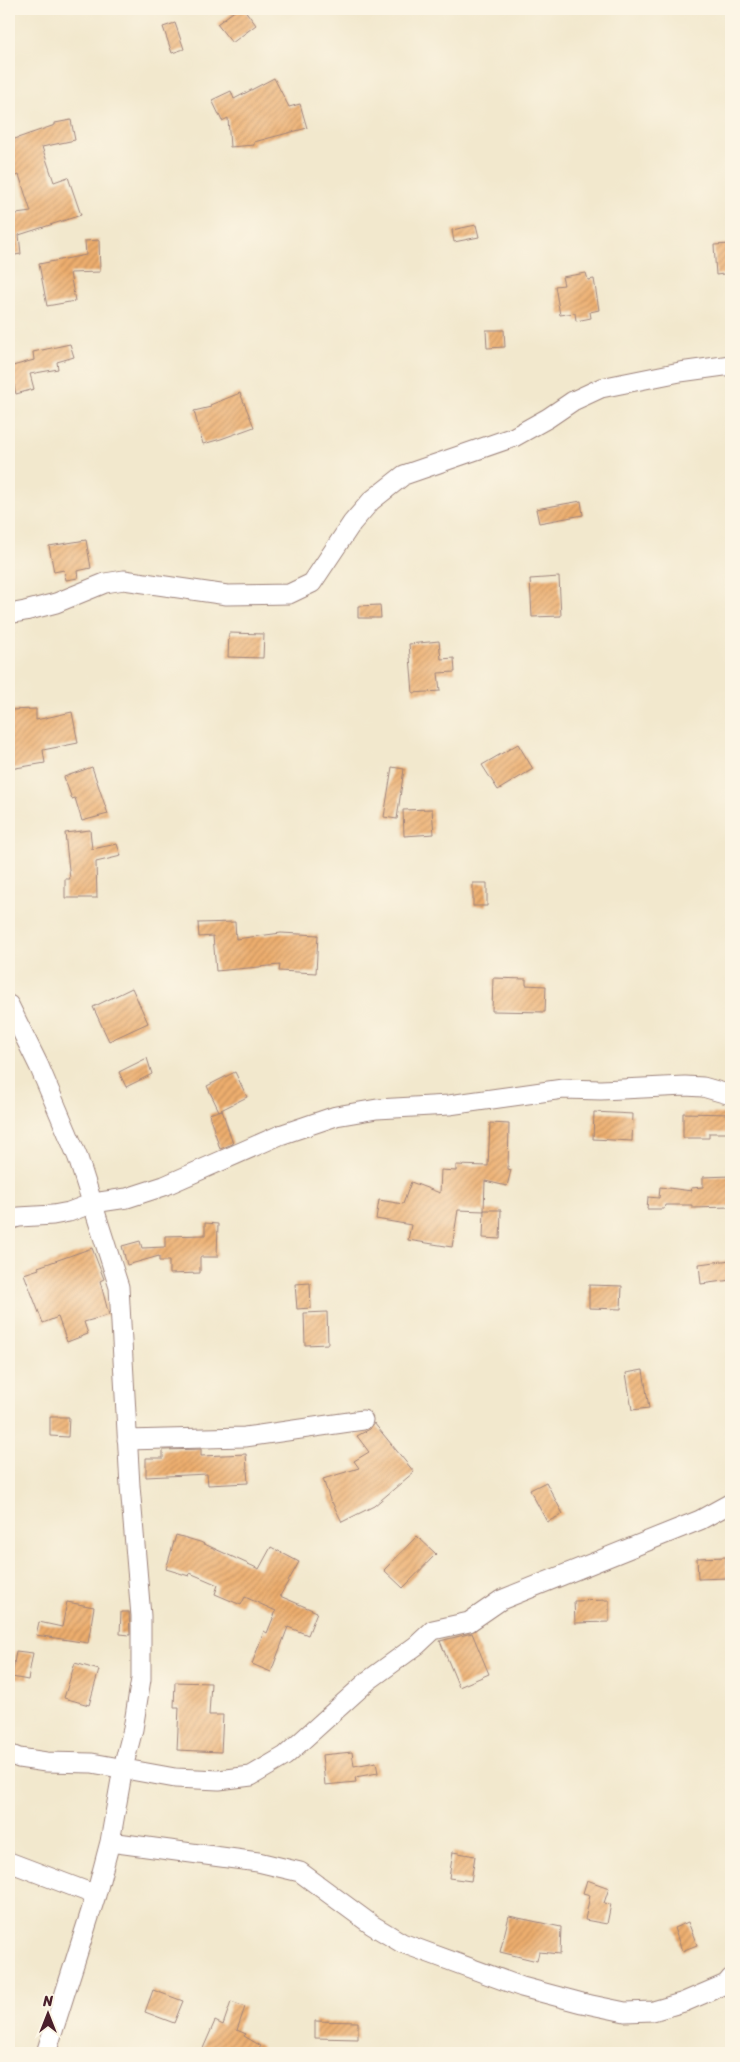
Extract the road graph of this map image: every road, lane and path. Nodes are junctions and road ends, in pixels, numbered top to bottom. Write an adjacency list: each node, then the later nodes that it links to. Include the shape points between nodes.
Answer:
1 (731, 366): 2 (street, via 680,372 601,388 514,437 404,475 371,501 312,583 289,594 227,595 124,580 104,583 56,603)
2 (9, 614)
3 (9, 1004): 5 (street, via 40,1066)
4 (730, 1091): 5 (street, via 685,1086 563,1089 336,1116 280,1135 164,1186 127,1198)
5 (93, 1203): 6 (street, via 69,1212); 8 (street, via 119,1287)
6 (9, 1220)
7 (363, 1420): 8 (street, via 245,1437)
8 (127, 1440): 11 (street, via 141,1616 141,1679)
9 (731, 1503): 11 (street, via 700,1520 501,1600 469,1622 433,1630 369,1680 285,1756 251,1776 219,1780 175,1778)
10 (9, 1754): 11 (street, via 46,1762 92,1763)
11 (123, 1768): 12 (street)
12 (110, 1842): 14 (street); 15 (street, via 258,1862 300,1872 402,1943 522,1988 582,2003 625,2012 652,2011 684,2002 726,1984)
13 (9, 1862): 14 (street)
14 (96, 1895): 16 (street)
15 (731, 1978)
16 (46, 2053)

